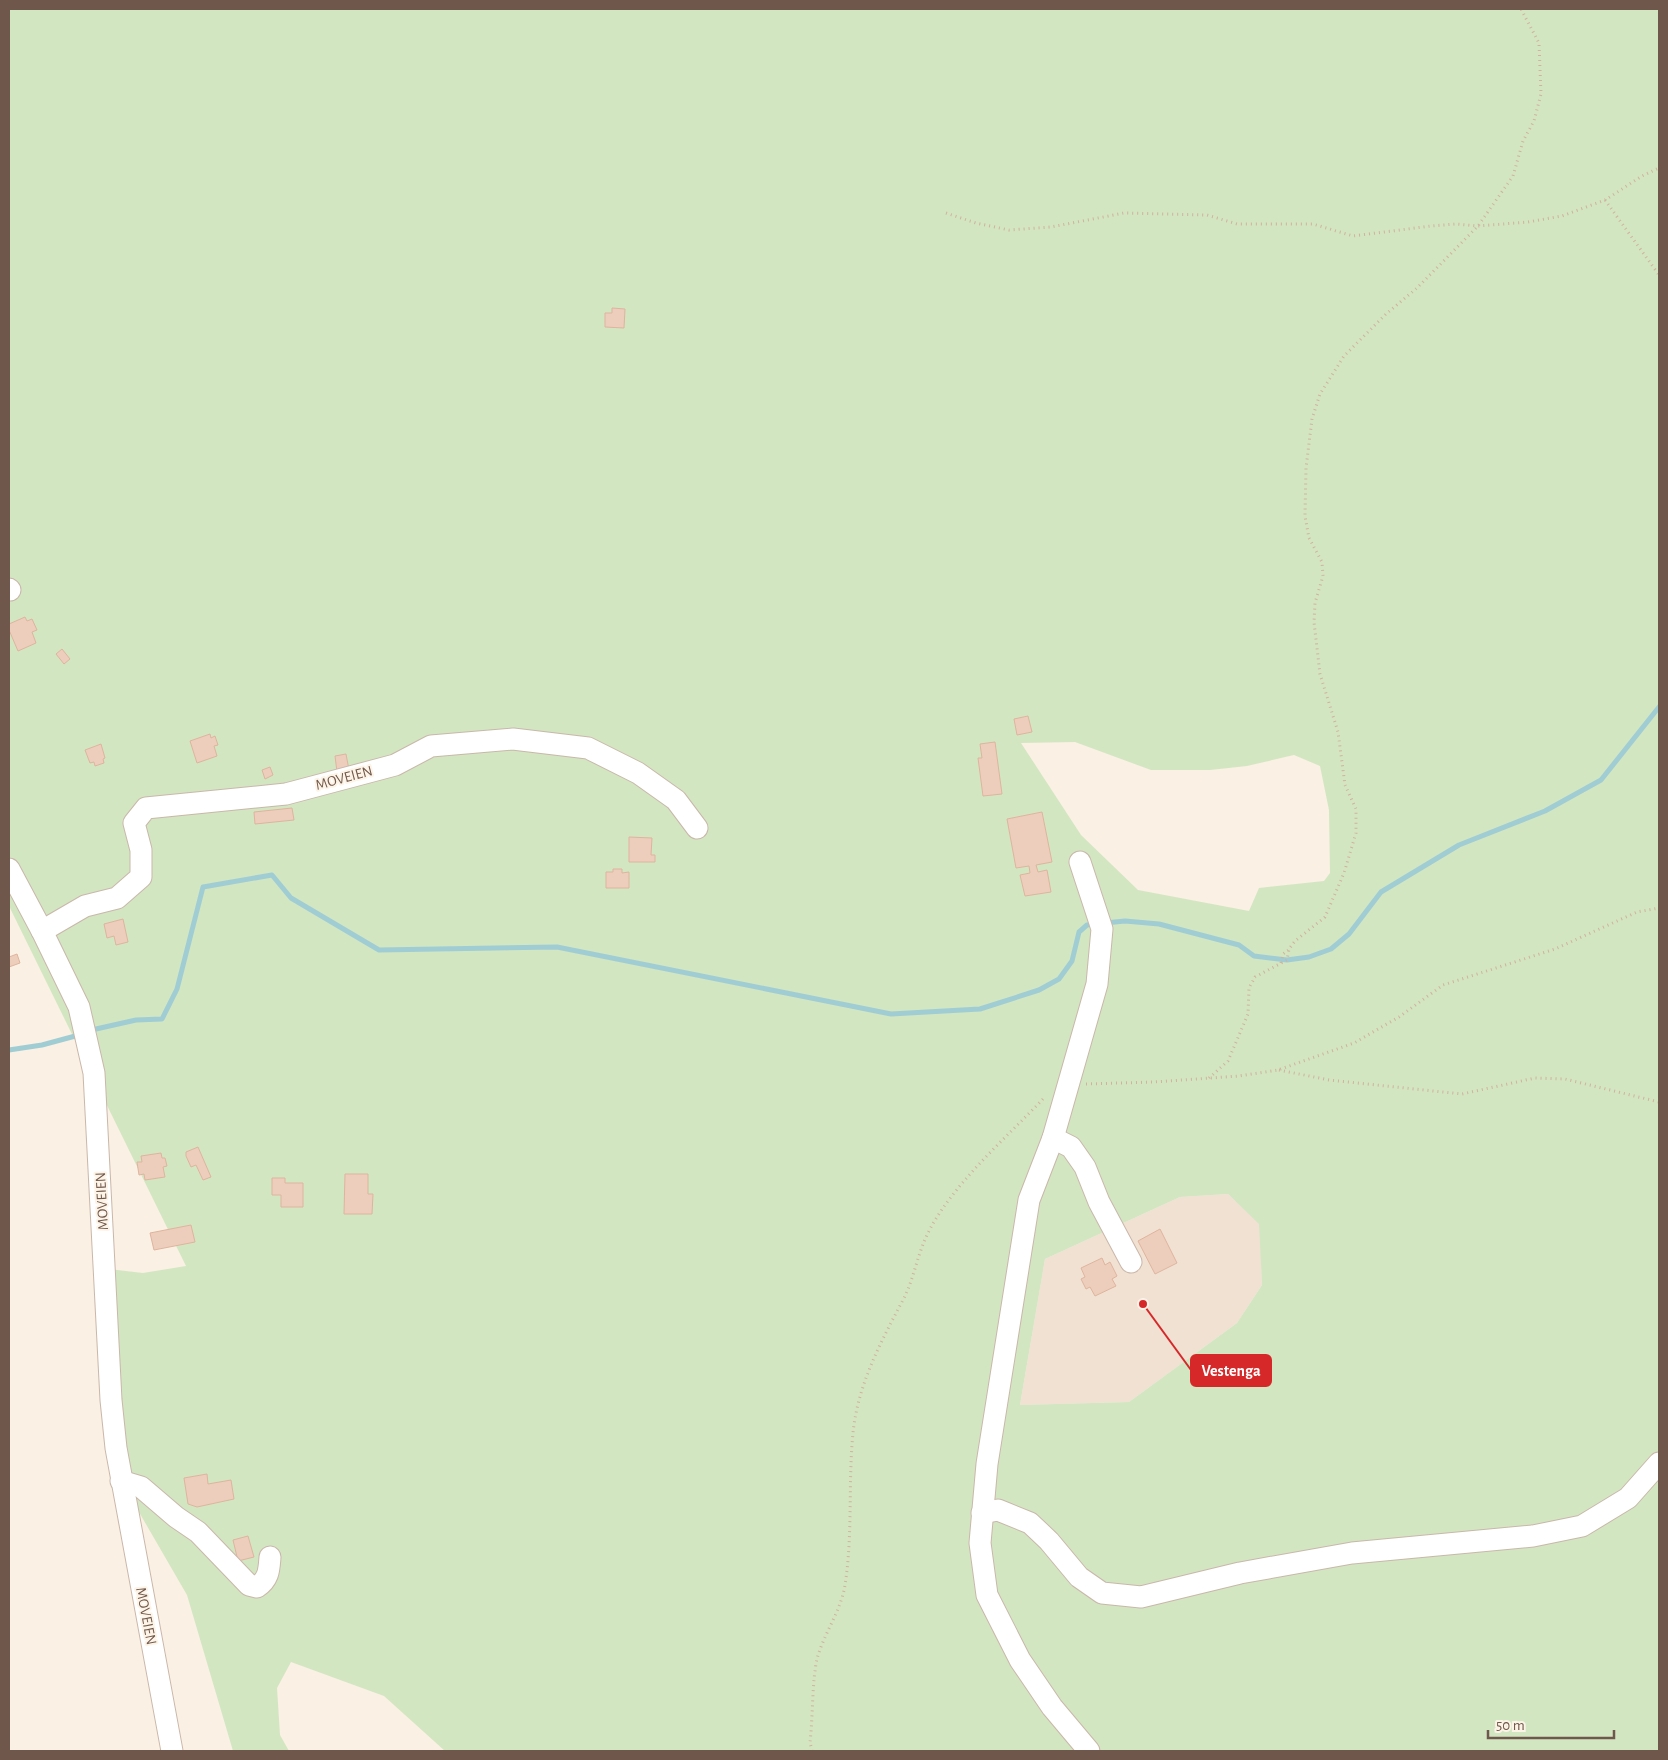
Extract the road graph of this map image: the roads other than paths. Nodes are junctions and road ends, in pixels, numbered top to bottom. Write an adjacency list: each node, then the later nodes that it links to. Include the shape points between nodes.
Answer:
1 (697, 828): 4 (street, MOVEIEN, via 676,800 638,773 588,748 512,740 431,746 394,765 286,794 146,808 134,824 141,850 141,878 117,898 85,906)
2 (1080, 862): 5 (street, via 1102,929 1098,984)
3 (9, 869): 4 (street, MOVEIEN)
4 (42, 930): 8 (street, MOVEIEN, via 79,1007 94,1073 111,1400)
5 (1053, 1138): 6 (street, via 1071,1147 1085,1167); 9 (street, via 1029,1200)
6 (1132, 1262)
7 (1659, 1463): 9 (street, via 1628,1498 1582,1526 1533,1536 1352,1553 1141,1597 1102,1593 1079,1577 1050,1541 1030,1523 998,1510)
8 (121, 1481): 10 (street, via 141,1487 198,1532 249,1585 257,1587 264,1583 269,1574); 11 (street, MOVEIEN)
9 (982, 1513): 12 (street, via 980,1543 987,1595 1020,1660 1052,1708)
10 (270, 1557)
11 (172, 1751)
12 (1089, 1751)

